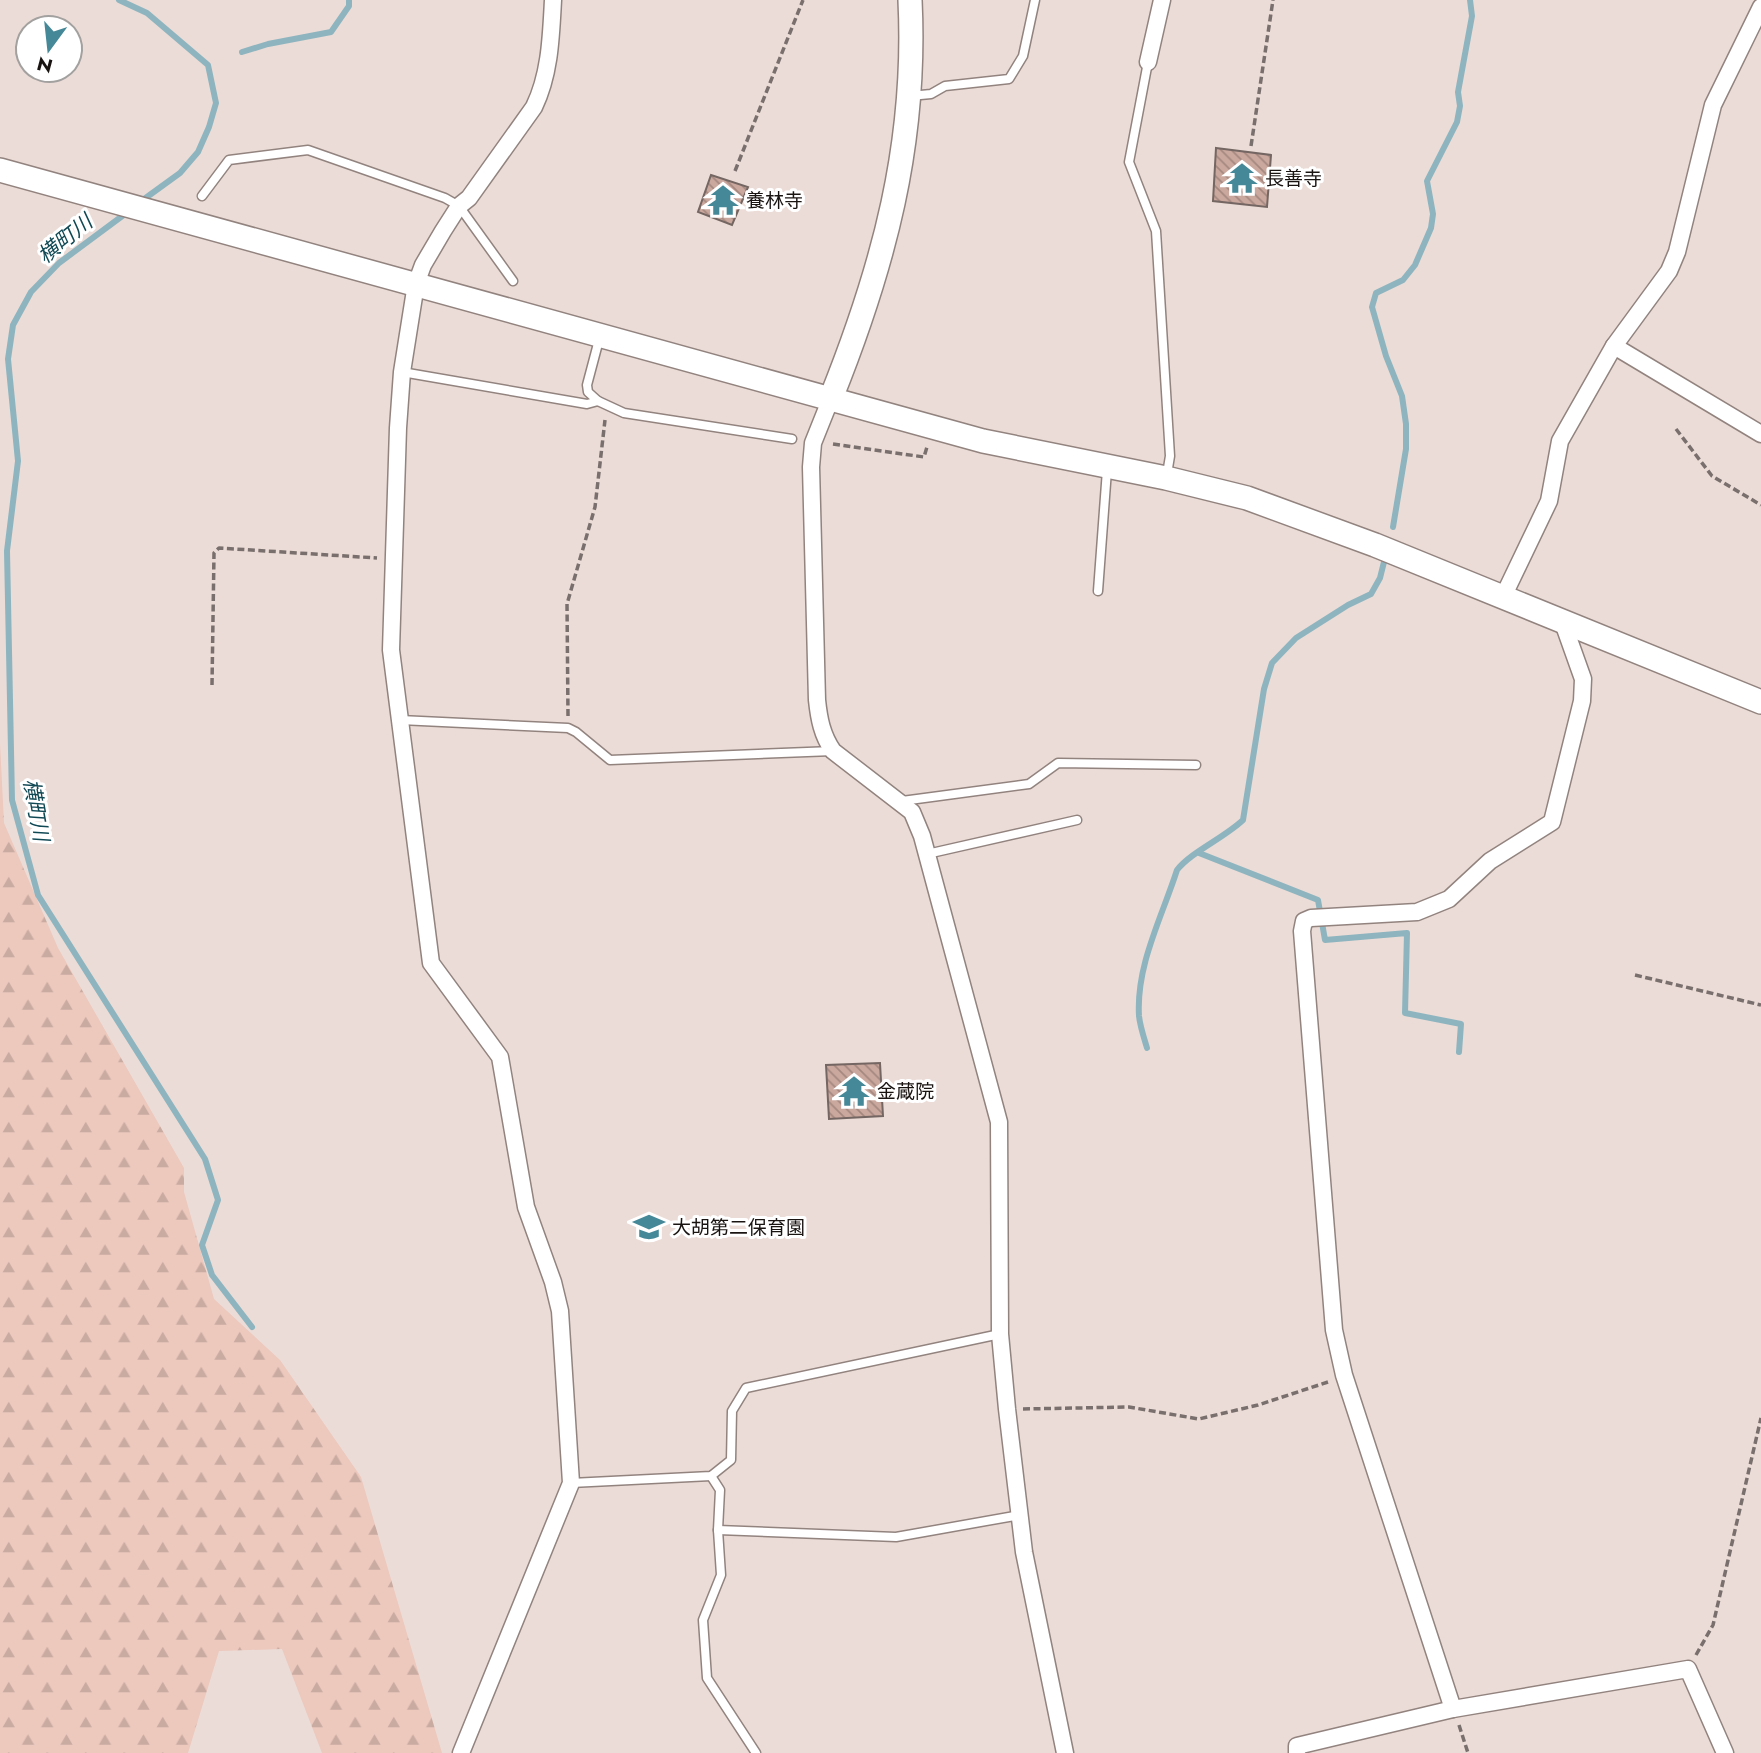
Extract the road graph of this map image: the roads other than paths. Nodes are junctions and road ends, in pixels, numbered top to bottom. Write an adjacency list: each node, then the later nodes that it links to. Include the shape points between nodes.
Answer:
1 (553, 0): 10 (street, via 551,50 541,94)
2 (910, 0): 7 (street)
3 (1035, 0): 7 (lane, via 1023,56 1009,79 945,86 931,94)
4 (1162, 0): 6 (street)
5 (1761, 7): 14 (street, via 1713,105 1669,271)
6 (1149, 62): 21 (lane, via 1129,162 1156,231 1170,456)
7 (910, 96): 16 (street, via 889,221)
8 (0, 170): 12 (street)
9 (202, 196): 10 (lane, via 229,160 308,150)
10 (459, 206): 11 (lane); 12 (street)
11 (513, 281)
12 (416, 284): 13 (street); 15 (street)
13 (600, 335): 16 (street); 17 (lane, via 587,385 588,392)
14 (1614, 346): 18 (street); 23 (street, via 1560,441 1549,501)
15 (402, 372): 17 (lane); 26 (street, via 391,650)
16 (831, 398): 20 (street, via 1010,448); 27 (street, via 813,443 811,467 817,700 824,738)
17 (602, 403): 19 (lane, via 624,413)
18 (1761, 434)
19 (792, 439)
20 (1108, 467): 21 (street); 22 (lane)
21 (1166, 478): 23 (street, via 1247,498)
22 (1098, 590)
23 (1503, 597): 24 (street)
24 (1562, 620): 25 (street); 37 (street, via 1583,679 1582,701 1552,822 1490,861 1448,899 1417,912 1311,918 1304,921 1302,931 1334,1330 1344,1375)
25 (1761, 702)
26 (400, 720): 27 (lane, via 568,728 610,760); 34 (street, via 431,963 500,1057 526,1207 560,1311)
27 (833, 751): 29 (street)
28 (1196, 765): 29 (lane, via 1058,763 1029,784)
29 (899, 801): 31 (street, via 912,812)
30 (1077, 820): 31 (lane)
31 (927, 854): 32 (street, via 999,1122)
32 (1000, 1334): 33 (lane, via 746,1388 732,1411 731,1460); 35 (street)
33 (711, 1476): 34 (lane); 36 (lane, via 720,1490)
34 (571, 1483): 38 (street)
35 (1020, 1515): 36 (lane, via 896,1537); 40 (street)
36 (718, 1530): 39 (lane, via 721,1574 703,1620 708,1678)
37 (1453, 1709): 41 (street, via 1297,1746); 42 (street, via 1688,1669)
38 (461, 1753)
39 (756, 1753)
40 (1065, 1753)
41 (1297, 1753)
42 (1725, 1753)

